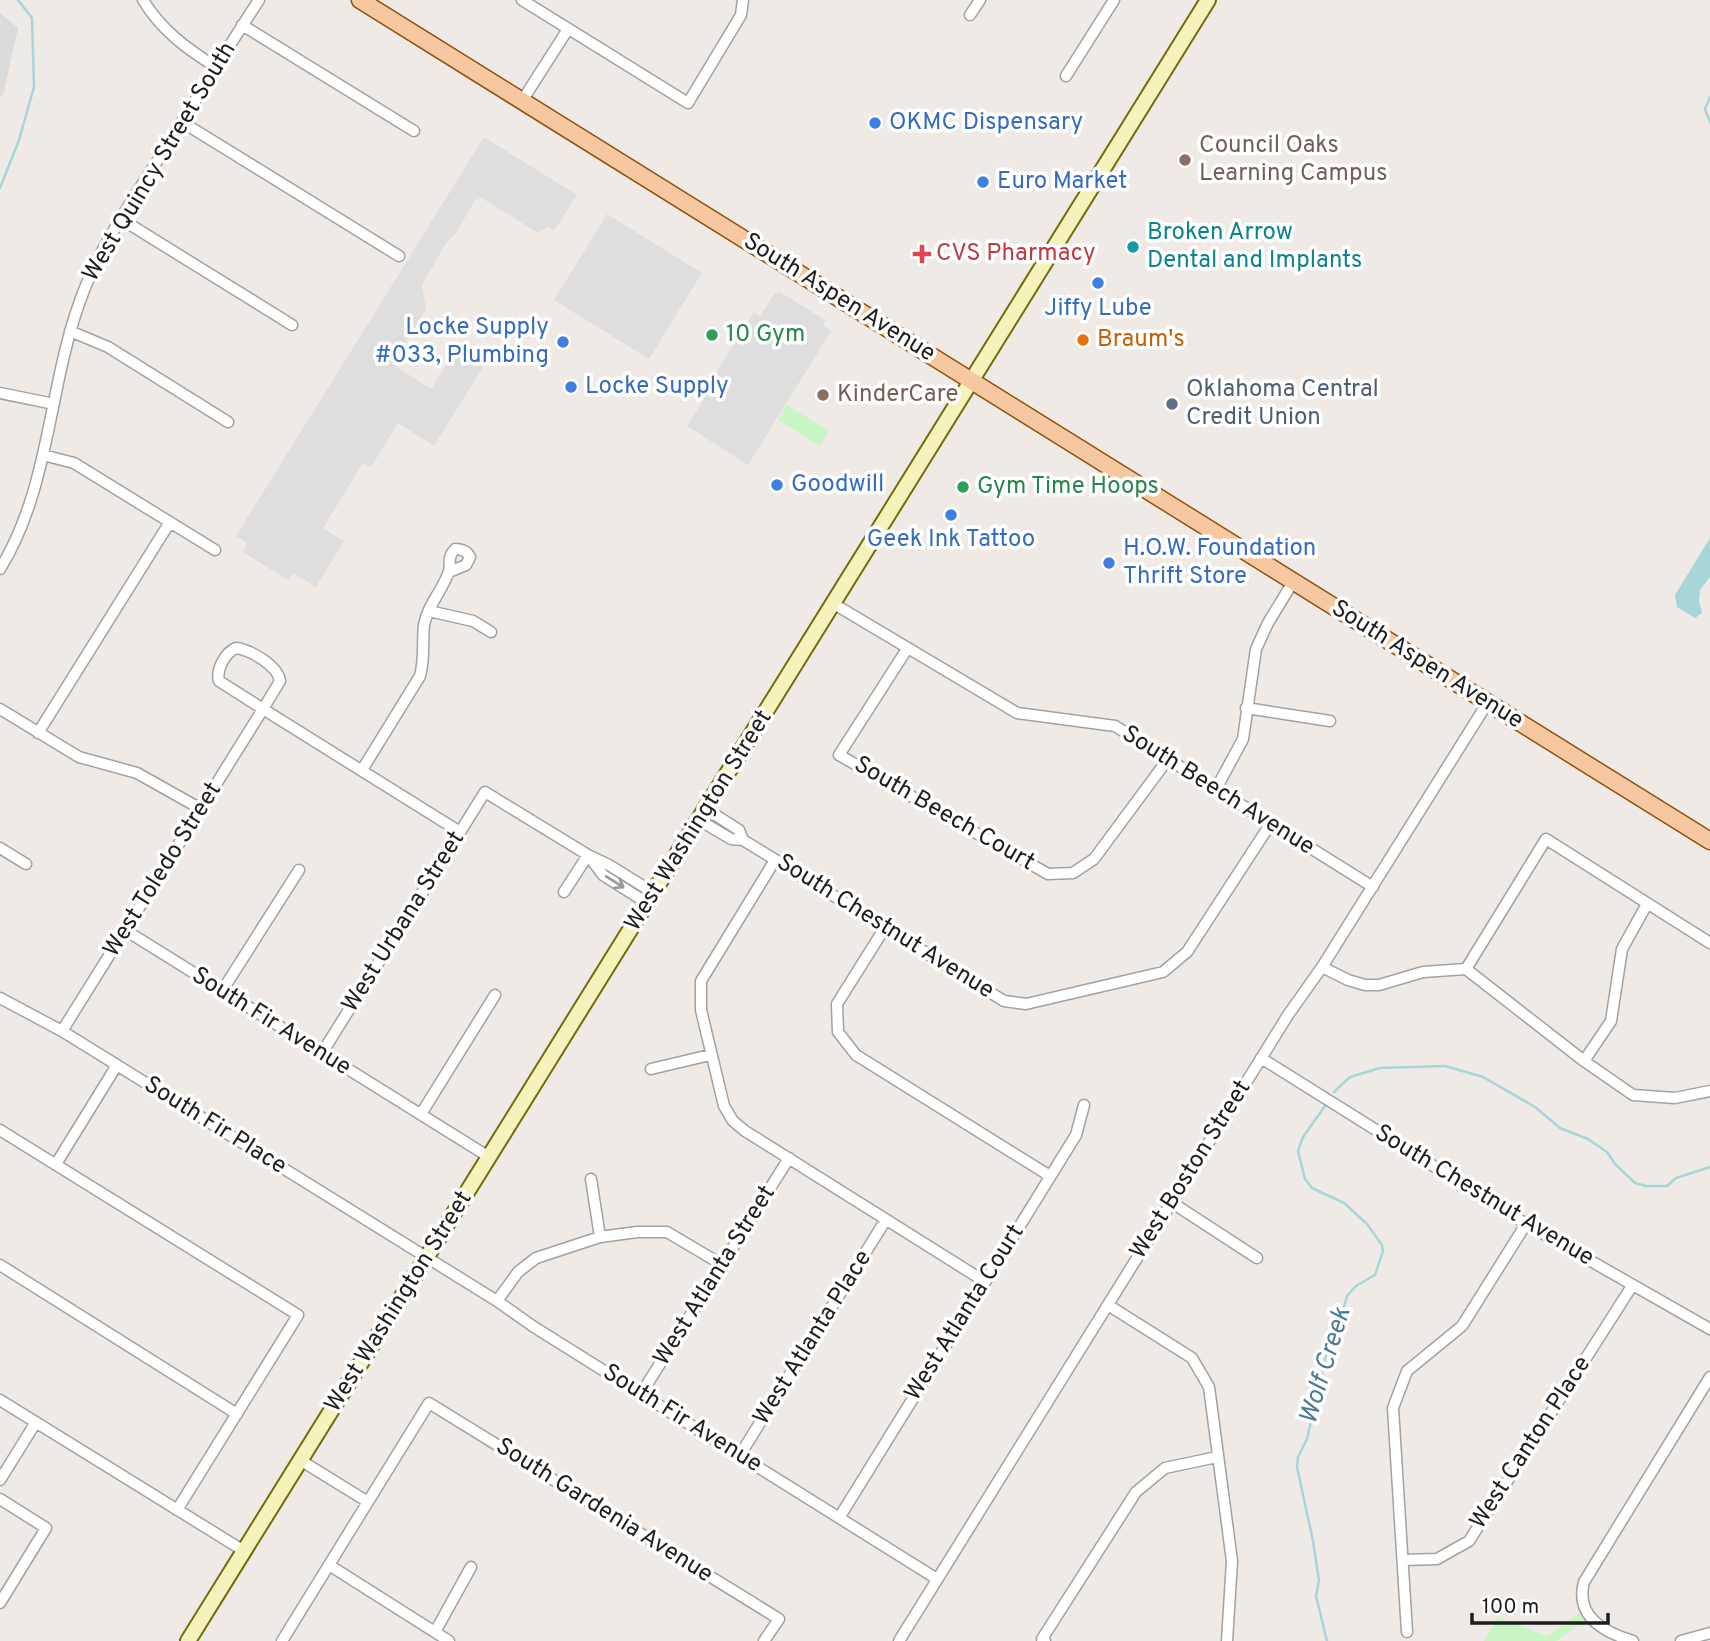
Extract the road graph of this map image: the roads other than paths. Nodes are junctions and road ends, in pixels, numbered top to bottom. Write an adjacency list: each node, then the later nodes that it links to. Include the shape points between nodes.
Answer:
1 (143, 0): 12 (street, via 172,36)
2 (259, 0): 10 (street, West Quincy Street South)
3 (359, 0): 14 (main road, South Aspen Avenue)
4 (522, 0): 11 (street)
5 (743, 0): 11 (street, via 741,15 688,103)
6 (980, 0): 9 (street)
7 (1114, 0): 13 (street)
8 (1208, 0): 21 (main road, West Washington Street)
9 (971, 15)
10 (242, 26): 12 (street, West Quincy Street South); 16 (street)
11 (568, 29): 14 (street)
12 (216, 68): 15 (street, West Quincy Street South)
13 (1066, 76)
14 (522, 101): 21 (main road, South Aspen Avenue)
15 (182, 122): 17 (street, West Quincy Street South); 18 (street)
16 (414, 131)
17 (121, 219): 19 (street); 20 (street, West Quincy Street South, via 90,274)
18 (399, 256)
19 (292, 324)
20 (69, 331): 23 (street, West Quincy Street South); 24 (street, via 108,347)
21 (972, 381): 30 (main road, South Aspen Avenue); 31 (main road, West Washington Street)
22 (0, 393): 23 (street)
23 (54, 404): 25 (street, West Quincy Street South)
24 (228, 422)
25 (43, 455): 26 (street, via 74,463); 28 (street, West Quincy Street South, via 23,522)
26 (170, 522): 27 (street); 40 (street)
27 (215, 550)
28 (0, 569)
29 (450, 572): 32 (street)
30 (1293, 582): 35 (main road, South Aspen Avenue); 36 (street, via 1256,649)
31 (834, 604): 34 (street, South Beech Avenue); 45 (main road, West Washington Street)
32 (429, 611): 33 (street, via 473,621); 42 (street, via 420,676)
33 (491, 632)
34 (907, 649): 41 (street, South Beech Avenue, via 1017,713 1115,726); 41 (street, South Beech Court, via 839,755 1048,874 1073,873 1094,859)
35 (1488, 702): 48 (main road, South Aspen Avenue); 54 (street, West Boston Street)
36 (1246, 708): 39 (street); 43 (street, via 1242,739)
37 (0, 709): 40 (street)
38 (263, 709): 38 (street, via 280,681 276,669 243,649 230,651 220,667 219,681); 42 (street); 44 (street, West Toledo Street)
39 (1330, 721)
40 (38, 733): 44 (street, via 79,757 149,778)
41 (1168, 759): 43 (street, South Beech Avenue)
42 (362, 770): 47 (street)
43 (1216, 789): 46 (street, South Beech Avenue)
44 (201, 809): 59 (street, West Toledo Street)
45 (702, 814): 51 (street, South Chestnut Avenue, via 731,839 743,840); 56 (main road, West Washington Street)
46 (1271, 823): 54 (street, South Beech Avenue); 58 (street, South Chestnut Avenue, via 1187,953 1163,972 1026,1004 1004,1001)
47 (460, 832): 50 (street, West Urbana Street, via 485,792); 67 (street, West Urbana Street)
48 (1710, 841)
49 (0, 848): 52 (street)
50 (588, 856): 55 (street); 56 (street, via 603,875)
51 (775, 860): 58 (street, South Chestnut Avenue); 68 (street, via 701,981 701,1010)
52 (26, 864)
53 (299, 870): 63 (street)
54 (1373, 887): 61 (street, West Boston Street)
55 (564, 892)
56 (651, 898): 77 (main road, West Washington Street)
57 (1647, 904): 60 (street); 62 (street, via 1546,839); 70 (street, via 1622,948 1611,1021)
58 (884, 929): 80 (street, via 837,1004 838,1032 856,1055)
59 (125, 930): 63 (street, South Fir Avenue); 66 (street, West Toledo Street)
60 (1710, 943)
61 (1322, 967): 62 (street, via 1365,985 1423,972); 69 (street, West Boston Street)
62 (1466, 969): 70 (street)
63 (222, 991): 67 (street, South Fir Avenue)
64 (495, 995): 75 (street)
65 (0, 999): 66 (street, South Fir Place)
66 (62, 1031): 71 (street, South Fir Place)
67 (322, 1053): 75 (street, South Fir Avenue)
68 (710, 1055): 72 (street); 78 (street, via 724,1106 733,1121)
69 (1261, 1058): 82 (street, West Boston Street); 84 (street, South Chestnut Avenue)
70 (1584, 1061): 73 (street, via 1633,1095 1675,1098)
71 (117, 1065): 79 (street); 86 (street, South Fir Place)
72 (651, 1069)
73 (1710, 1091)
74 (1084, 1105): 80 (street, West Atlanta Court, via 1076,1135)
75 (421, 1114): 77 (street, South Fir Avenue)
76 (0, 1130): 79 (street)
77 (489, 1157): 86 (main road, West Washington Street)
78 (789, 1158): 83 (street); 88 (street, West Atlanta Street)
79 (56, 1164): 98 (street, via 298,1315)
80 (1050, 1176): 90 (street, West Atlanta Court)
81 (591, 1179): 85 (street)
82 (1171, 1202): 87 (street); 93 (street, West Boston Street)
83 (885, 1221): 90 (street); 100 (street, West Atlanta Place)
84 (1526, 1224): 91 (street, South Chestnut Avenue); 109 (street, via 1462,1326 1407,1371 1392,1408)
85 (600, 1237): 88 (street, via 667,1233); 92 (street, via 536,1258 518,1272)
86 (427, 1258): 92 (street, South Fir Avenue); 102 (main road, West Washington Street)
87 (1257, 1258)
88 (721, 1264): 96 (street, West Atlanta Street)
89 (0, 1265): 98 (street)
90 (984, 1281): 107 (street, West Atlanta Court)
91 (1632, 1286): 94 (street, South Chestnut Avenue); 109 (street, West Canton Place, via 1469,1541 1437,1559)
92 (497, 1301): 96 (street, South Fir Avenue)
93 (1108, 1306): 101 (street, via 1192,1358 1209,1387); 112 (street, West Boston Street)
94 (1710, 1329)
95 (1710, 1377): 124 (street, via 1584,1582 1581,1594 1587,1615)
96 (641, 1394): 100 (street, South Fir Avenue)
97 (0, 1400): 99 (street)
98 (237, 1414): 106 (street)
99 (36, 1422): 103 (street); 106 (street)
100 (740, 1455): 107 (street, South Fir Avenue)
101 (1217, 1457): 117 (street, via 1165,1468 1136,1492); 123 (street, via 1232,1561)
102 (300, 1460): 105 (street); 108 (main road, West Washington Street)
103 (0, 1480)
104 (0, 1499): 113 (street, via 46,1528)
105 (368, 1502): 110 (street); 121 (street, South Gardenia Avenue, via 429,1403 779,1619)
106 (177, 1510): 108 (street)
107 (839, 1518): 112 (street, South Fir Avenue)
108 (244, 1551): 118 (main road, West Washington Street)
109 (1403, 1560): 115 (street)
110 (329, 1565): 114 (street); 119 (street)
111 (471, 1567): 114 (street)
112 (937, 1580): 122 (street, West Boston Street)
113 (0, 1603)
114 (435, 1632): 120 (street)
115 (1407, 1632)
116 (1710, 1633): 125 (street)
117 (1044, 1640)
118 (188, 1641)
119 (282, 1641)
120 (449, 1641)
121 (764, 1641)
122 (899, 1641)
123 (1227, 1641)
124 (1633, 1641)
125 (1681, 1641)

